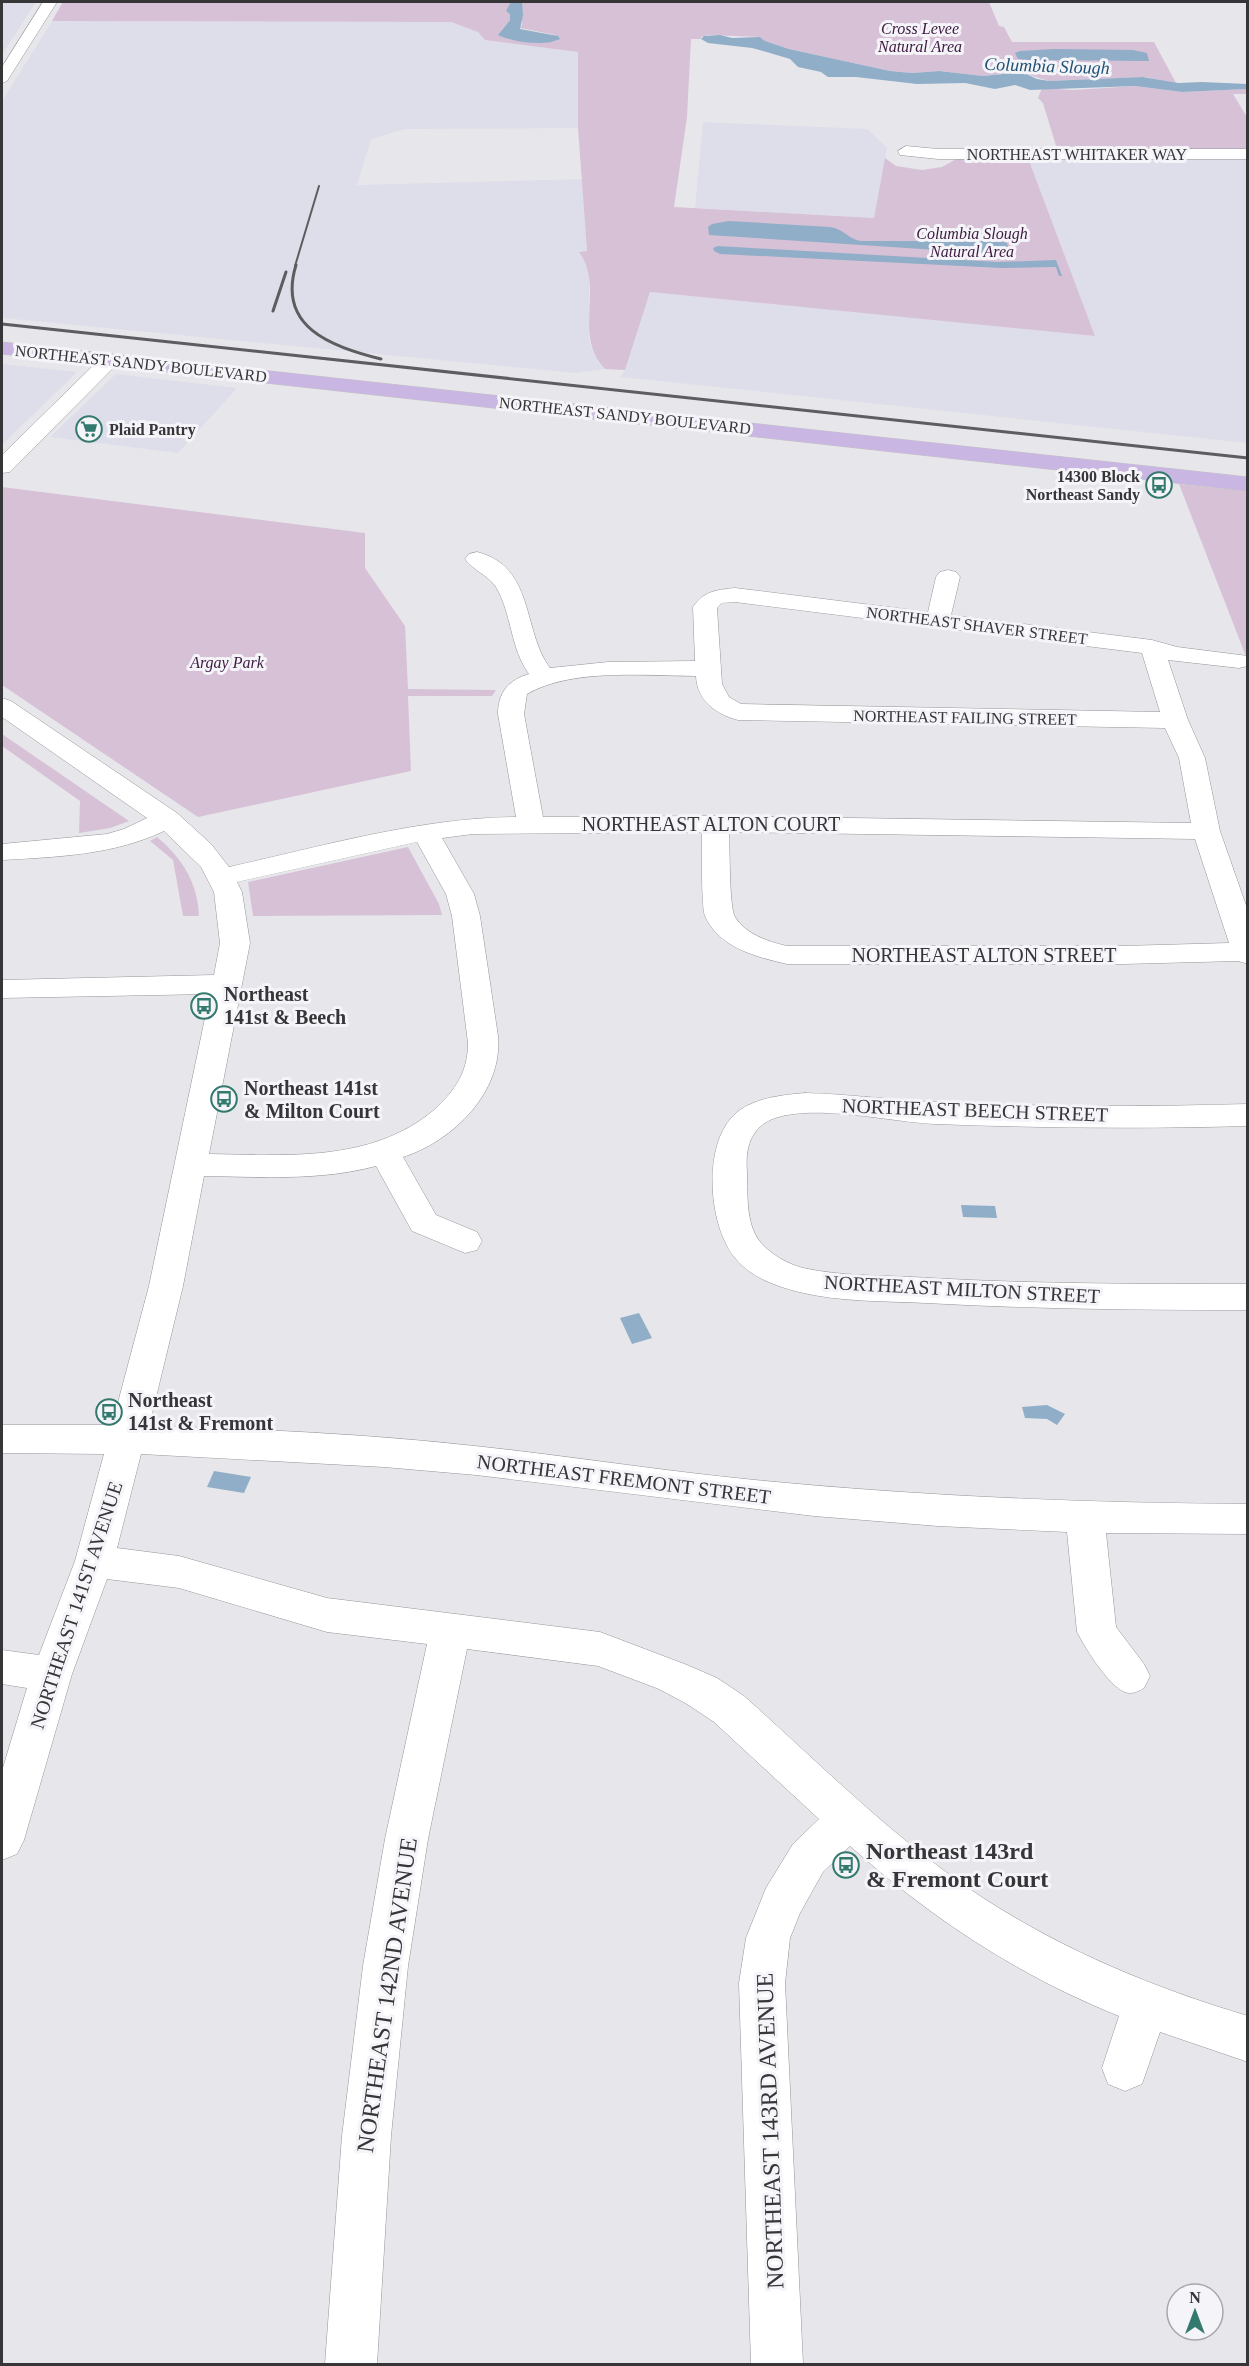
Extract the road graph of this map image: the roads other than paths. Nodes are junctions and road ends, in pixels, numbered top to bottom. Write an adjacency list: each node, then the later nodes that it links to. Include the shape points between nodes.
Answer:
1 (50, 2): 2 (street)
2 (2, 78)
3 (906, 151): 4 (street, NORTHEAST WHITAKER WAY)
4 (1248, 154)
5 (2, 348): 6 (main road, NORTHEAST SANDY BOULEVARD)
6 (110, 360): 7 (street); 8 (main road, NORTHEAST SANDY BOULEVARD)
7 (2, 467)
8 (1248, 484)
9 (477, 559): 15 (street, via 496,573 509,590 524,640)
10 (948, 577): 11 (street)
11 (938, 621): 12 (street, NORTHEAST SHAVER STREET); 14 (street, NORTHEAST SHAVER STREET, via 708,592)
12 (1152, 647): 13 (street, NORTHEAST SHAVER STREET, via 1175,654); 17 (street)
13 (1239, 661)
14 (708, 668): 15 (street); 17 (street, NORTHEAST FAILING STREET, via 713,695 738,712)
15 (543, 676): 19 (street, via 517,689 510,701)
16 (2, 706): 18 (street, NORTHEAST 141ST AVENUE)
17 (1175, 720): 21 (street, via 1192,758)
18 (167, 819): 23 (street, via 109,842); 24 (street, NORTHEAST 141ST AVENUE, via 201,850)
19 (531, 824): 20 (street, NORTHEAST ALTON COURT); 22 (street, NORTHEAST ALTON COURT)
20 (715, 824): 21 (street, NORTHEAST ALTON COURT); 25 (street, NORTHEAST ALTON STREET, via 719,915 734,944 787,955)
21 (1206, 831): 25 (street)
22 (425, 832): 24 (street, NORTHEAST ALTON COURT); 29 (street, via 460,894 483,1056 472,1090 446,1118 419,1138)
23 (2, 852)
24 (221, 877): 26 (street, NORTHEAST 141ST AVENUE, via 228,892 234,934)
25 (1247, 954)
26 (227, 984): 27 (street); 30 (street, NORTHEAST 141ST AVENUE)
27 (2, 989)
28 (1248, 1115): 31 (street, NORTHEAST BEECH STREET, via 932,1113 807,1103 784,1105 756,1114 736,1134 729,1154)
29 (386, 1153): 30 (street, via 299,1165); 32 (street, via 424,1223)
30 (191, 1165): 35 (street, NORTHEAST 141ST AVENUE, via 166,1286)
31 (732, 1192): 33 (street, NORTHEAST MILTON STREET, via 737,1237 747,1250 780,1274 804,1281 1045,1296)
32 (465, 1241)
33 (1248, 1297)
34 (2, 1439): 35 (street, NORTHEAST FREMONT STREET)
35 (127, 1439): 36 (street, NORTHEAST FREMONT STREET, via 386,1452 825,1502); 38 (street, NORTHEAST 141ST AVENUE)
36 (1085, 1517): 37 (street, NORTHEAST FREMONT STREET); 42 (street, via 1097,1632)
37 (1248, 1519)
38 (94, 1561): 39 (street, via 179,1572 327,1615); 41 (street, NORTHEAST 141ST AVENUE)
39 (451, 1629): 43 (street, via 600,1649 673,1677 729,1709); 48 (street, NORTHEAST 142ND AVENUE, via 394,1910 371,2084)
40 (2, 1667): 41 (street)
41 (52, 1674): 44 (street, NORTHEAST 141ST AVENUE)
42 (1130, 1676)
43 (850, 1818): 45 (street, via 931,1886 1004,1935); 49 (street, NORTHEAST 143RD AVENUE, via 808,1858 782,1903 766,1950 762,1983)
44 (2, 1840)
45 (1146, 2005): 46 (street); 47 (street)
46 (1248, 2039)
47 (1125, 2068)
48 (351, 2364)
49 (777, 2364)

